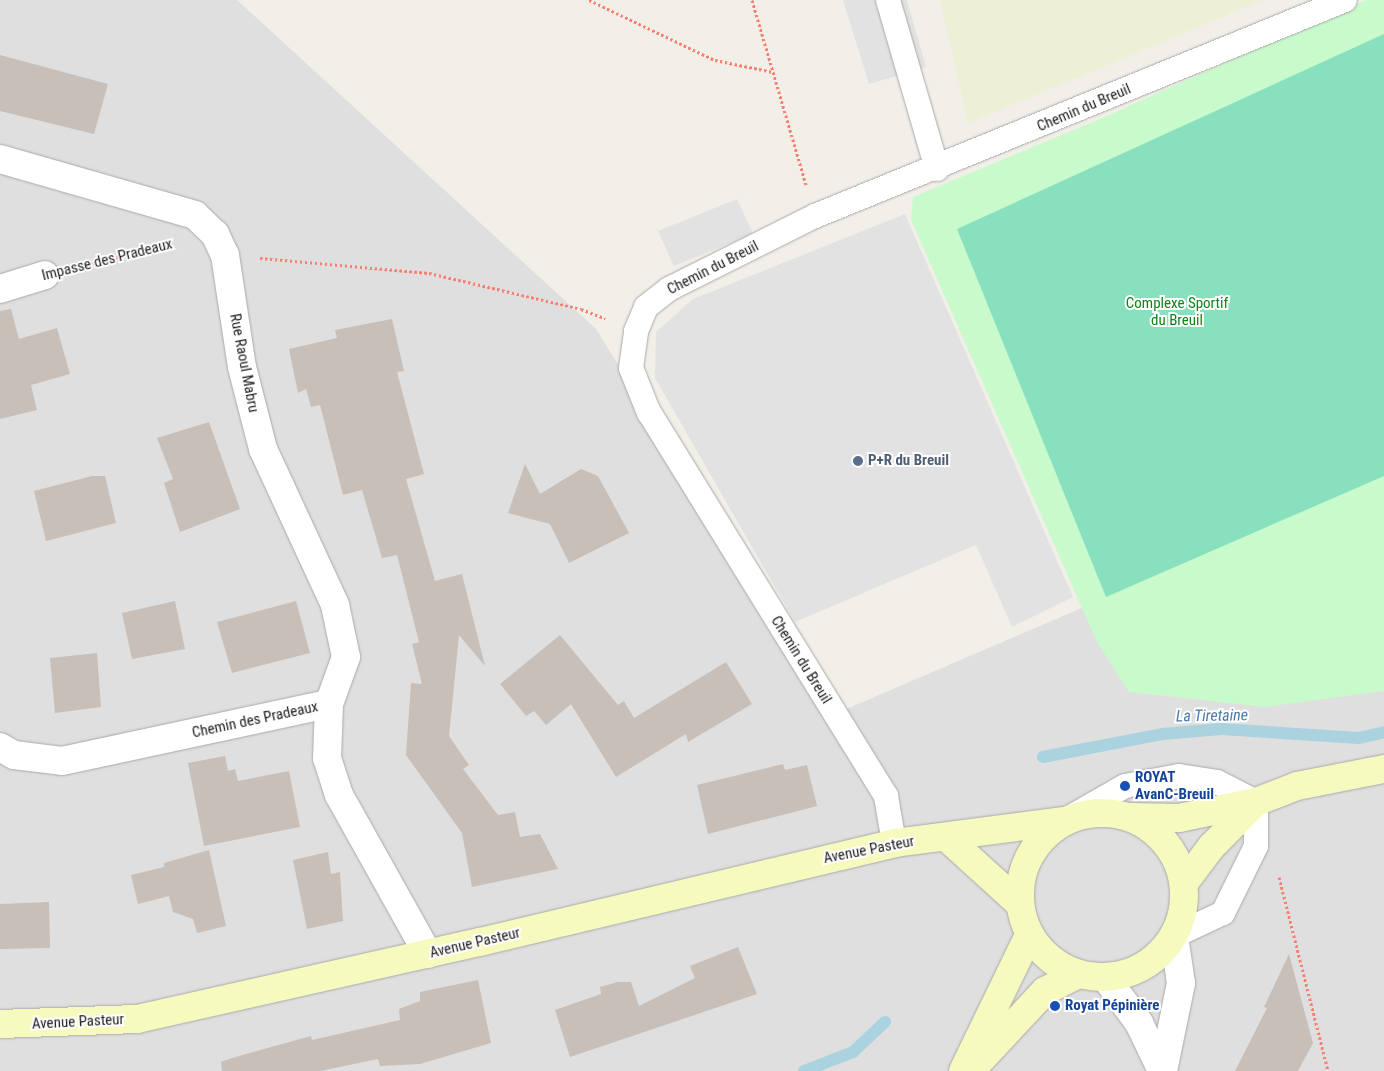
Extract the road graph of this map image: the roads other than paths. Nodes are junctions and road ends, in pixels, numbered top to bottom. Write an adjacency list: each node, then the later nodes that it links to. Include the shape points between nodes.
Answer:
1 (888, 0): 4 (lane)
2 (1345, 0): 4 (lane, Chemin du Breuil)
3 (0, 159): 7 (street, Rue Raoul Mabru, via 196,215 220,244 242,367 263,448 335,605 346,657)
4 (937, 169): 14 (lane, Chemin du Breuil, via 816,216 669,289 646,307 636,331 631,368 649,413 886,796)
5 (45, 275): 6 (street, Impasse des Pradeaux)
6 (0, 289)
7 (330, 704): 8 (street, Chemin des Pradeaux, via 62,761 14,755); 19 (street, Chemin des Pradeaux, via 327,758 339,795)
8 (0, 746)
9 (1384, 768): 10 (main road, via 1297,786)
10 (1256, 802): 11 (main road, via 1179,818); 12 (lane, via 1217,782 1179,776 1125,786); 15 (main road, via 1212,846); 18 (lane, via 1256,846 1223,913)
11 (1129, 816): 12 (main road, via 1096,812); 15 (main road, via 1155,831 1175,854)
12 (1064, 821): 13 (main road, Avenue Pasteur); 16 (main road, via 1039,841 1023,870)
13 (946, 837): 14 (main road, Avenue Pasteur); 16 (main road)
14 (894, 843): 19 (main road, Avenue Pasteur)
15 (1184, 883): 18 (main road, via 1184,911)
16 (1020, 904): 17 (main road)
17 (1029, 935): 20 (main road, via 1050,960); 23 (main road)
18 (1174, 936): 21 (main road, via 1156,958 1132,972); 25 (street, via 1181,983)
19 (428, 954): 22 (main road, Avenue Pasteur, via 137,1019)
20 (1078, 974): 21 (main road); 24 (main road, via 1045,991)
21 (1106, 978): 25 (street, via 1140,1022)
22 (0, 1024)
23 (963, 1071)
24 (971, 1071)
25 (1162, 1071)

